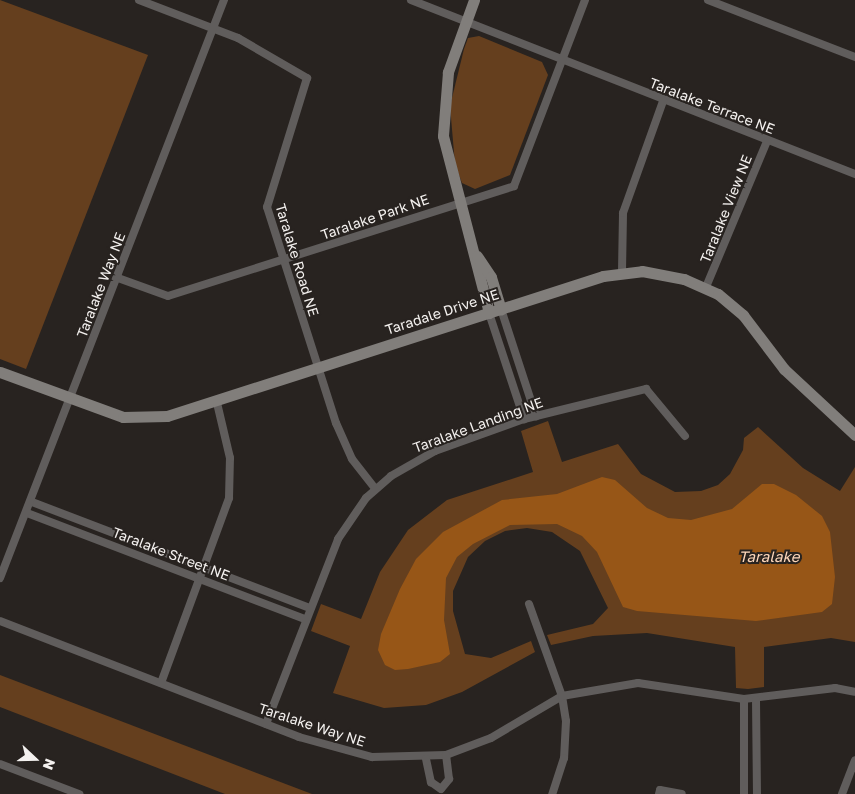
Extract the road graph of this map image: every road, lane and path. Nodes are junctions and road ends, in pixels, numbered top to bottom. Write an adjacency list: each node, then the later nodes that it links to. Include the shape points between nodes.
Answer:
1 (139, 0): 8 (street)
2 (224, 0): 8 (street, Taralake Way NE)
3 (411, 0): 7 (street, Taralake Terrace NE)
4 (474, 0): 7 (street)
5 (585, 0): 10 (street)
6 (708, 0): 9 (street)
7 (466, 22): 10 (street, Taralake Terrace NE); 14 (street, via 452,55 442,102 444,136)
8 (213, 29): 16 (street, Taralake Road NE, via 238,38 307,78 308,84 266,201); 18 (street, Taralake Way NE)
9 (855, 57)
10 (560, 62): 11 (street, Taralake Terrace NE); 14 (street, Taralake Park NE, via 514,186)
11 (663, 101): 12 (street, Taralake Terrace NE); 17 (street, via 623,213)
12 (767, 141): 13 (street, Taralake Terrace NE); 19 (street, Taralake View NE)
13 (855, 174)
14 (458, 201): 15 (street); 16 (street, Taralake Park NE)
15 (476, 254): 20 (street, via 491,278); 21 (street)
16 (284, 261): 18 (street, Taralake Park NE, via 168,296); 22 (street, Taralake Road NE)
17 (622, 271): 19 (street, Taradale Drive NE, via 663,274); 20 (street, Taradale Drive NE)
18 (118, 278): 24 (street, Taralake Way NE)
19 (706, 287): 28 (street, Taradale Drive NE, via 743,315 784,370)
20 (501, 309): 21 (street, Taradale Drive NE); 26 (street)
21 (488, 313): 22 (street, Taradale Drive NE); 27 (street)
22 (318, 369): 25 (street, Taradale Drive NE); 31 (street, Taralake Road NE, via 344,441)
23 (0, 372): 24 (street, Taradale Drive NE)
24 (71, 399): 25 (street, Taradale Drive NE, via 123,417 145,418); 32 (street, Taralake Way NE)
25 (217, 403): 34 (street, via 231,477 223,518)
26 (536, 416): 27 (street, Taralake Landing NE); 30 (street, Taralake Landing NE, via 646,389)
27 (524, 419): 31 (street, Taralake Landing NE, via 435,451)
28 (850, 428): 29 (street, Taradale Drive NE)
29 (855, 435)
30 (686, 436)
31 (375, 488): 38 (street, Taralake Landing NE, via 338,539)
32 (32, 502): 33 (street, Taralake Way NE); 34 (street, Taralake Street NE)
33 (28, 513): 35 (street, Taralake Way NE); 36 (street, Taralake Street NE)
34 (204, 568): 36 (street); 38 (street, Taralake Street NE)
35 (0, 578)
36 (200, 579): 39 (street, Taralake Street NE); 41 (street)
37 (530, 604): 43 (street)
38 (310, 608): 39 (street, Taralake Landing NE)
39 (305, 619): 46 (street, Taralake Landing NE)
40 (0, 622): 41 (street, Taralake Way NE)
41 (161, 683): 46 (street, Taralake Way NE)
42 (855, 692): 45 (street, Taralake Way NE, via 835,688)
43 (562, 696): 44 (street, Taralake Way NE, via 638,683); 47 (street, Taralake Way NE, via 492,738); 52 (street, via 567,744)
44 (744, 700): 45 (street, Taralake Way NE); 55 (street)
45 (756, 700): 56 (street)
46 (266, 724): 48 (street, Taralake Way NE, via 372,757)
47 (446, 755): 48 (street, Taralake Way NE); 48 (street, via 449,779 441,789 431,782)
48 (426, 759)
49 (855, 760): 57 (street)
50 (0, 764): 51 (street)
51 (79, 794)
52 (552, 794)
53 (659, 794): 54 (street, via 660,790)
54 (682, 794)
55 (744, 794)
56 (757, 794)
57 (842, 794)

